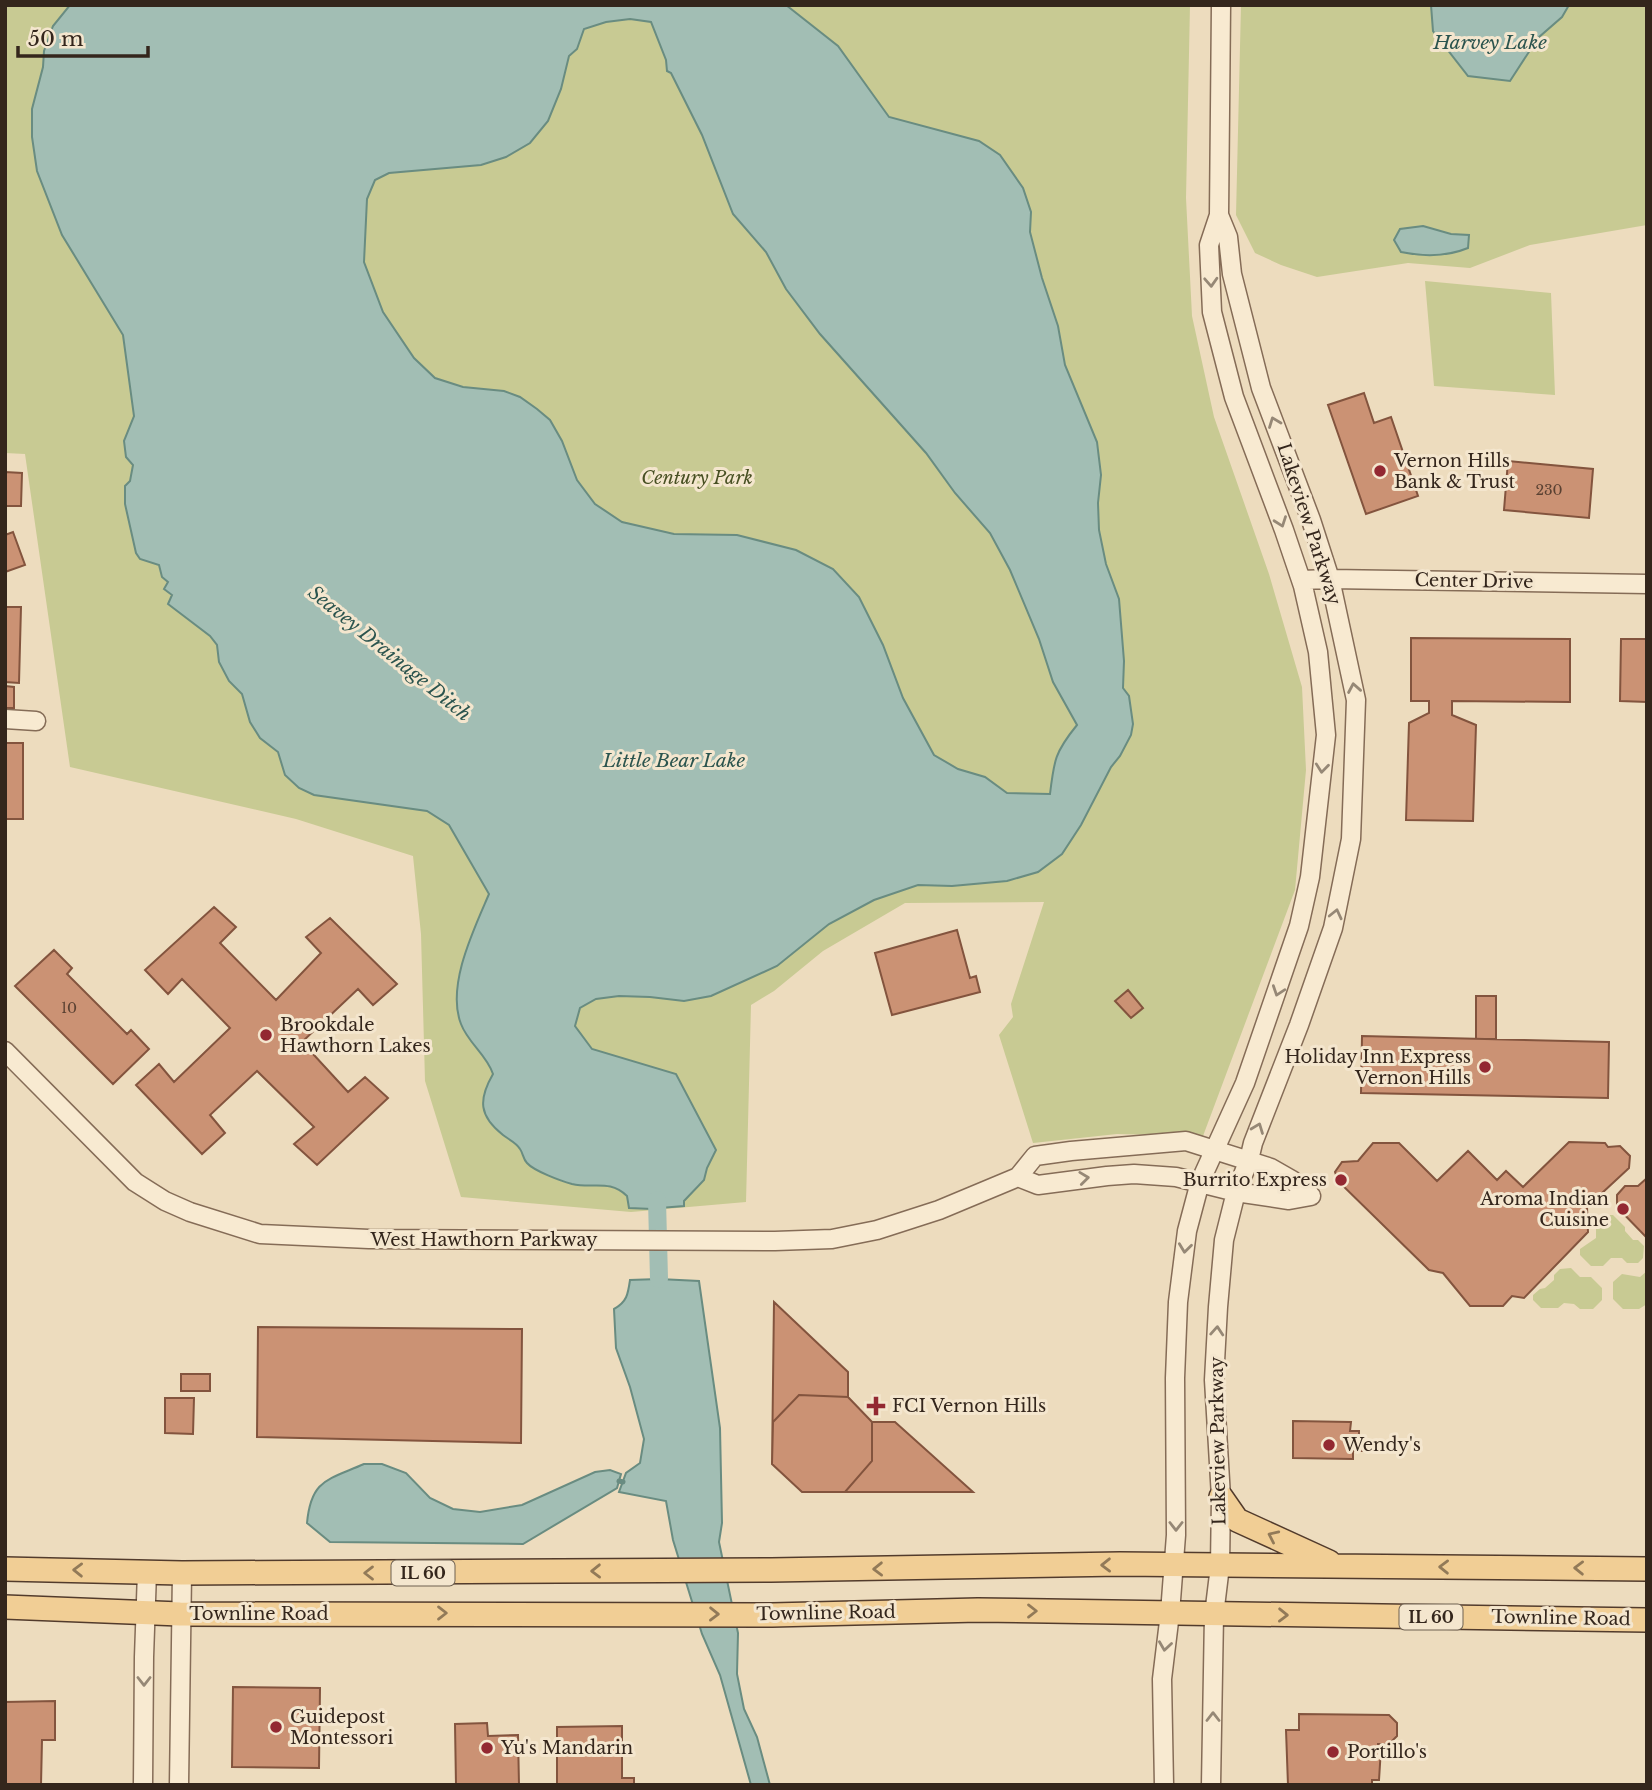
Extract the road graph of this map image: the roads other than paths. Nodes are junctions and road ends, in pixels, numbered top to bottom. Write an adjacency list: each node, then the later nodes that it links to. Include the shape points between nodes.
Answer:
1 (1221, 5): 2 (street, Lakeview Parkway)
2 (1219, 215): 3 (street, Lakeview Parkway, one-way to 2, via 1261,388 1232,274 1228,237); 4 (street, Lakeview Parkway, one-way to 4, via 1209,245 1212,312 1234,397)
3 (1330, 579): 4 (street, Center Drive); 5 (street, Center Drive); 10 (street, Lakeview Parkway, one-way to 3, via 1324,959 1351,839 1356,700)
4 (1301, 580): 9 (street, Lakeview Parkway, one-way to 9, via 1318,652 1326,735 1310,877 1277,995)
5 (1647, 584)
6 (5, 719): 7 (street)
7 (36, 721)
8 (5, 1051): 11 (street, West Hawthorn Parkway, via 135,1182 165,1201 215,1222 260,1234 369,1239 832,1239 951,1206)
9 (1214, 1150): 10 (street, West Hawthorn Parkway); 11 (street, West Hawthorn Parkway, via 1186,1141 1071,1151 1035,1156); 12 (street, Lakeview Parkway)
10 (1249, 1160): 13 (street, Lakeview Parkway); 13 (street, West Hawthorn Parkway, via 1292,1180 1311,1196 1289,1200)
11 (1018, 1177): 12 (street, West Hawthorn Parkway, one-way to 12, via 1038,1185 1134,1174)
12 (1200, 1182): 13 (street, West Hawthorn Parkway); 16 (street, Lakeview Parkway, one-way to 16, via 1187,1231 1178,1302)
13 (1236, 1192): 14 (street, Lakeview Parkway, one-way to 13, via 1214,1380 1224,1240)
14 (1222, 1497): 15 (main road, one-way to 14, via 1237,1520); 17 (street, Lakeview Parkway)
15 (1335, 1565): 17 (main road, IL 60); 19 (main road, IL 60, one-way to 15)
16 (1174, 1566): 17 (main road, IL 60); 21 (main road, IL 60, one-way to 21); 24 (street, Lakeview Parkway)
17 (1220, 1566): 26 (street, Lakeview Parkway)
18 (5, 1569): 20 (main road, IL 60, one-way to 18)
19 (1647, 1569)
20 (147, 1572): 21 (main road, IL 60); 23 (street)
21 (182, 1573): 25 (street)
22 (5, 1607): 23 (main road, Townline Road / IL 60)
23 (145, 1613): 25 (main road, Townline Road / IL 60); 28 (street, one-way to 28)
24 (1170, 1613): 25 (main road, Townline Road / IL 60, one-way to 24); 26 (main road, Townline Road / IL 60); 30 (street, Lakeview Parkway, one-way to 30, via 1162,1679)
25 (180, 1614): 29 (street)
26 (1214, 1615): 27 (main road, Townline Road / IL 60, one-way to 27); 31 (street, Lakeview Parkway, one-way to 26)
27 (1647, 1620)
28 (144, 1785)
29 (179, 1785)
30 (1164, 1785)
31 (1211, 1785)

